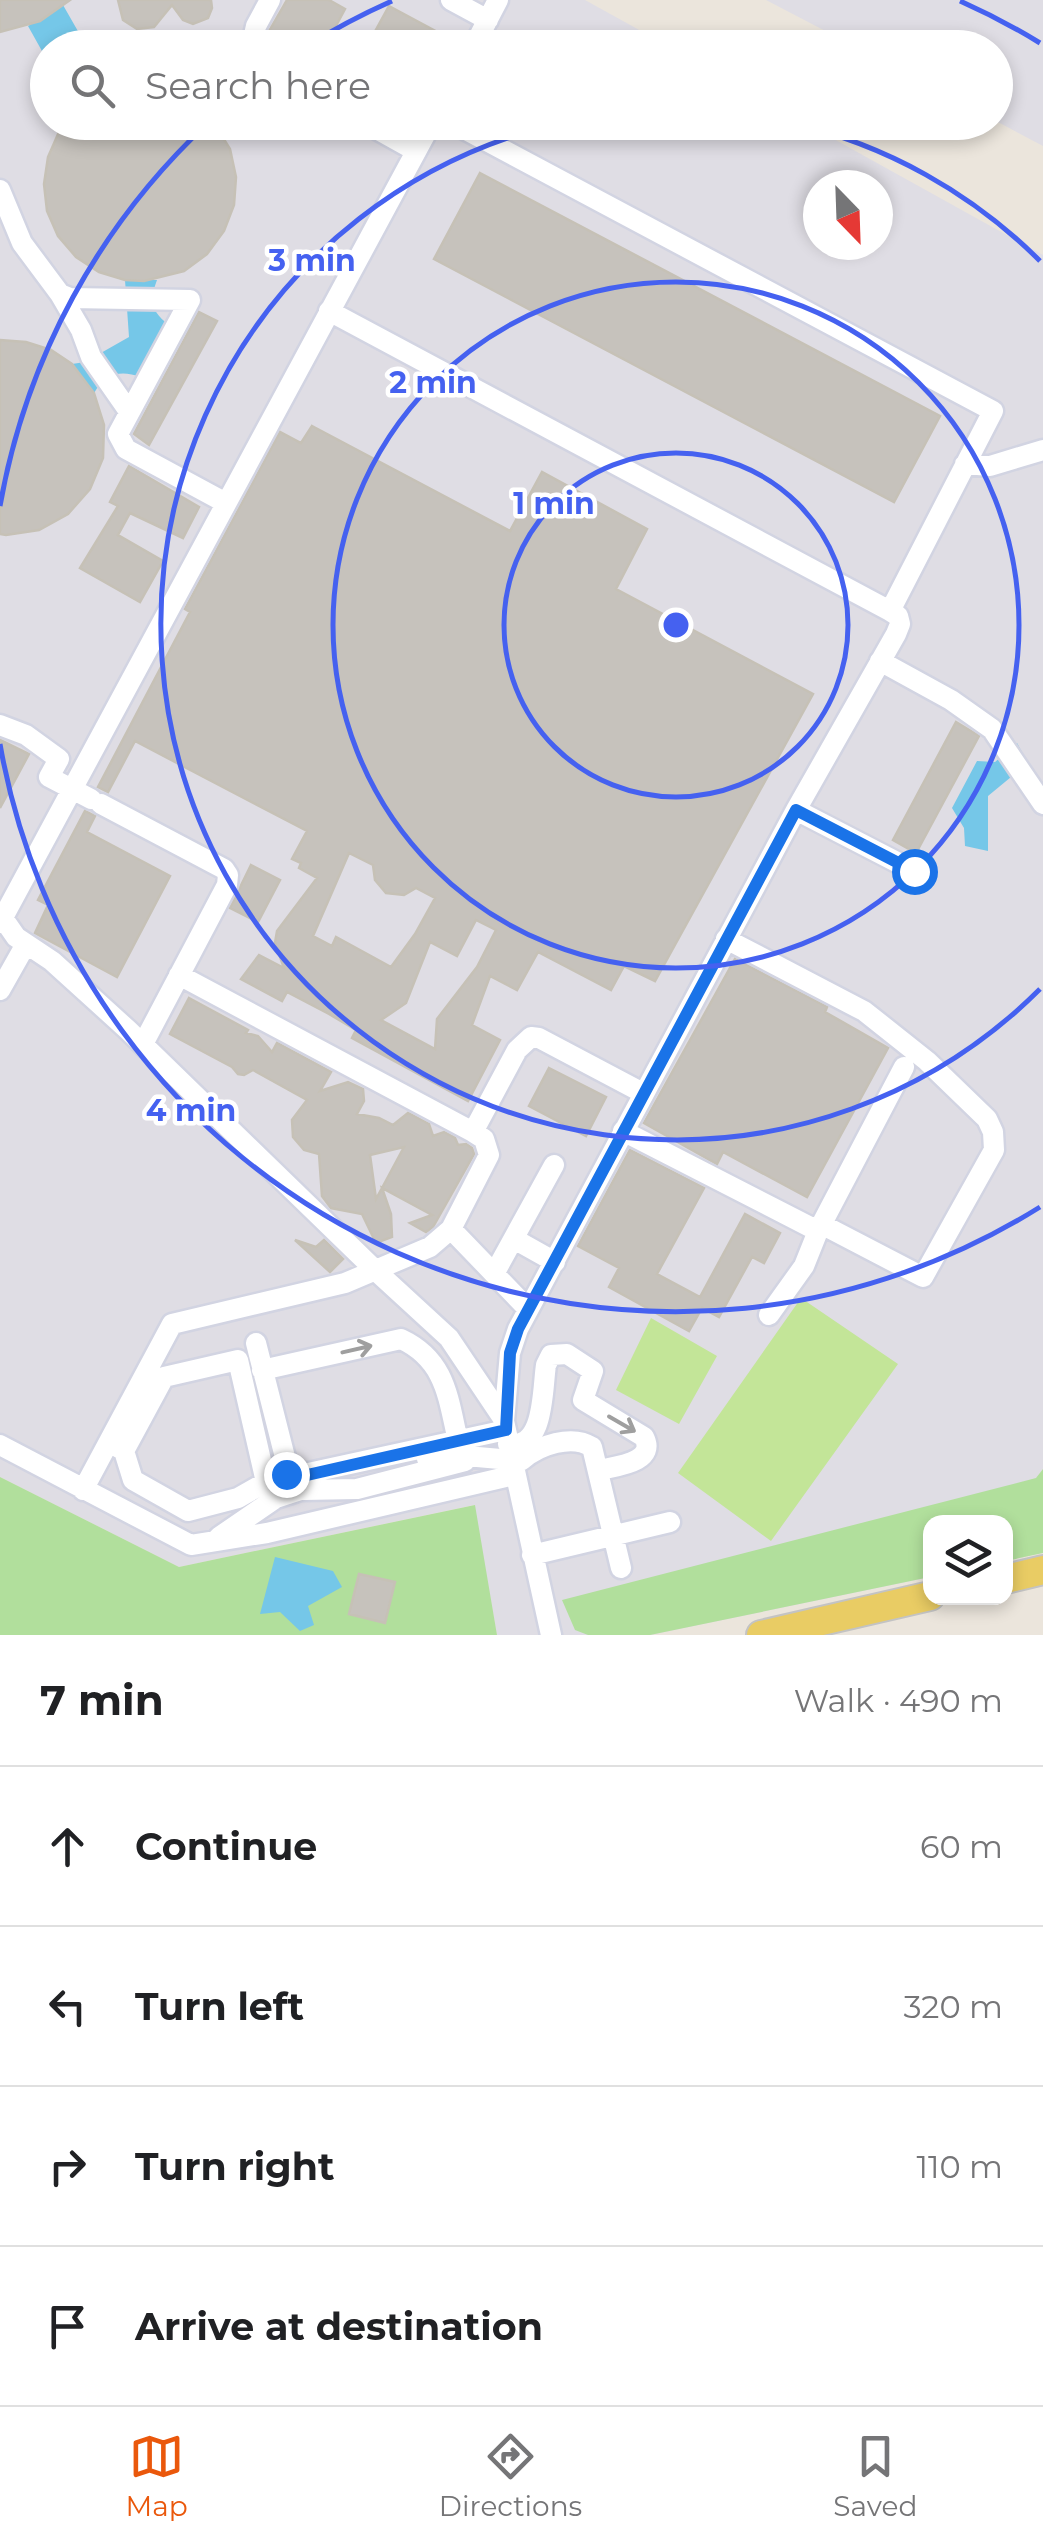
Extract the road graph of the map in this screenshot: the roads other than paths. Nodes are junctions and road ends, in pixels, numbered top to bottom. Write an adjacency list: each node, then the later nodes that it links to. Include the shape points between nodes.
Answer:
1 (270, 0): 5 (lane)
2 (451, 0): 4 (lane)
3 (498, 0): 4 (lane)
4 (488, 20): 6 (lane)
5 (255, 30)
6 (483, 30)
7 (395, 140): 10 (lane)
8 (422, 140): 10 (lane)
9 (484, 140): 18 (lane, via 993,411)
10 (416, 152): 14 (lane)
11 (0, 190): 12 (lane, via 22,244)
12 (60, 294): 13 (lane); 15 (lane)
13 (122, 299): 15 (lane, via 97,311 86,328); 16 (lane, via 190,300)
14 (330, 311): 19 (lane); 20 (lane)
15 (89, 350): 16 (lane)
16 (128, 410): 19 (lane, via 118,434 126,448)
17 (1043, 450): 18 (lane, via 990,466)
18 (965, 464): 20 (lane)
19 (226, 502): 23 (lane)
20 (890, 612): 21 (lane, via 900,624)
21 (880, 662): 24 (lane, via 992,729); 25 (lane)
22 (0, 725): 23 (lane, via 59,760 49,777)
23 (88, 798): 27 (lane); 30 (lane, via 228,875)
24 (1043, 804)
25 (796, 810): 26 (lane); 28 (lane)
26 (914, 871)
27 (1, 918): 29 (lane)
28 (726, 938): 34 (lane); 38 (lane, via 864,1012 968,1098 993,1132 994,1150 923,1277)
29 (26, 944): 31 (lane); 32 (lane)
30 (179, 975): 32 (lane); 36 (lane)
31 (0, 990)
32 (142, 1044): 42 (lane)
33 (904, 1067): 38 (lane)
34 (642, 1093): 35 (lane); 36 (lane, via 531,1037)
35 (623, 1131): 38 (lane); 41 (lane)
36 (473, 1132): 39 (lane, via 488,1146 487,1163)
37 (554, 1165): 40 (lane)
38 (819, 1228): 45 (lane, via 804,1266)
39 (451, 1229): 42 (lane, via 430,1248); 43 (lane)
40 (514, 1238): 41 (lane); 43 (lane)
41 (555, 1262): 44 (lane)
42 (376, 1271): 51 (lane, via 172,1324); 52 (lane, via 449,1338)
43 (494, 1274): 44 (lane)
44 (528, 1309): 52 (lane, via 510,1353)
45 (769, 1315)
46 (254, 1360): 48 (lane, one-way to 48, via 400,1339 444,1378); 48 (lane, via 290,1477); 51 (lane, via 164,1377); 51 (lane, via 266,1482 238,1498 188,1511 133,1480)
47 (539, 1409): 49 (lane, via 547,1422); 52 (lane, via 535,1434); 53 (lane, one-way to 53, via 551,1355 568,1354 587,1365 594,1377 583,1400 648,1442 636,1461)
48 (458, 1440): 52 (lane)
49 (582, 1441): 52 (lane); 53 (lane)
50 (0, 1446): 54 (lane)
51 (117, 1446): 54 (lane)
52 (509, 1450): 57 (lane); 57 (lane, via 435,1457 291,1492); 58 (lane)
53 (600, 1470): 56 (lane)
54 (82, 1490): 57 (lane, via 178,1540)
55 (670, 1522): 56 (lane)
56 (614, 1536): 58 (lane); 59 (lane)
57 (209, 1544)
58 (532, 1555): 63 (lane)
59 (621, 1568)
60 (1043, 1570): 61 (main road)
61 (1013, 1577)
62 (923, 1598): 64 (main road)
63 (551, 1635)
64 (761, 1635)

